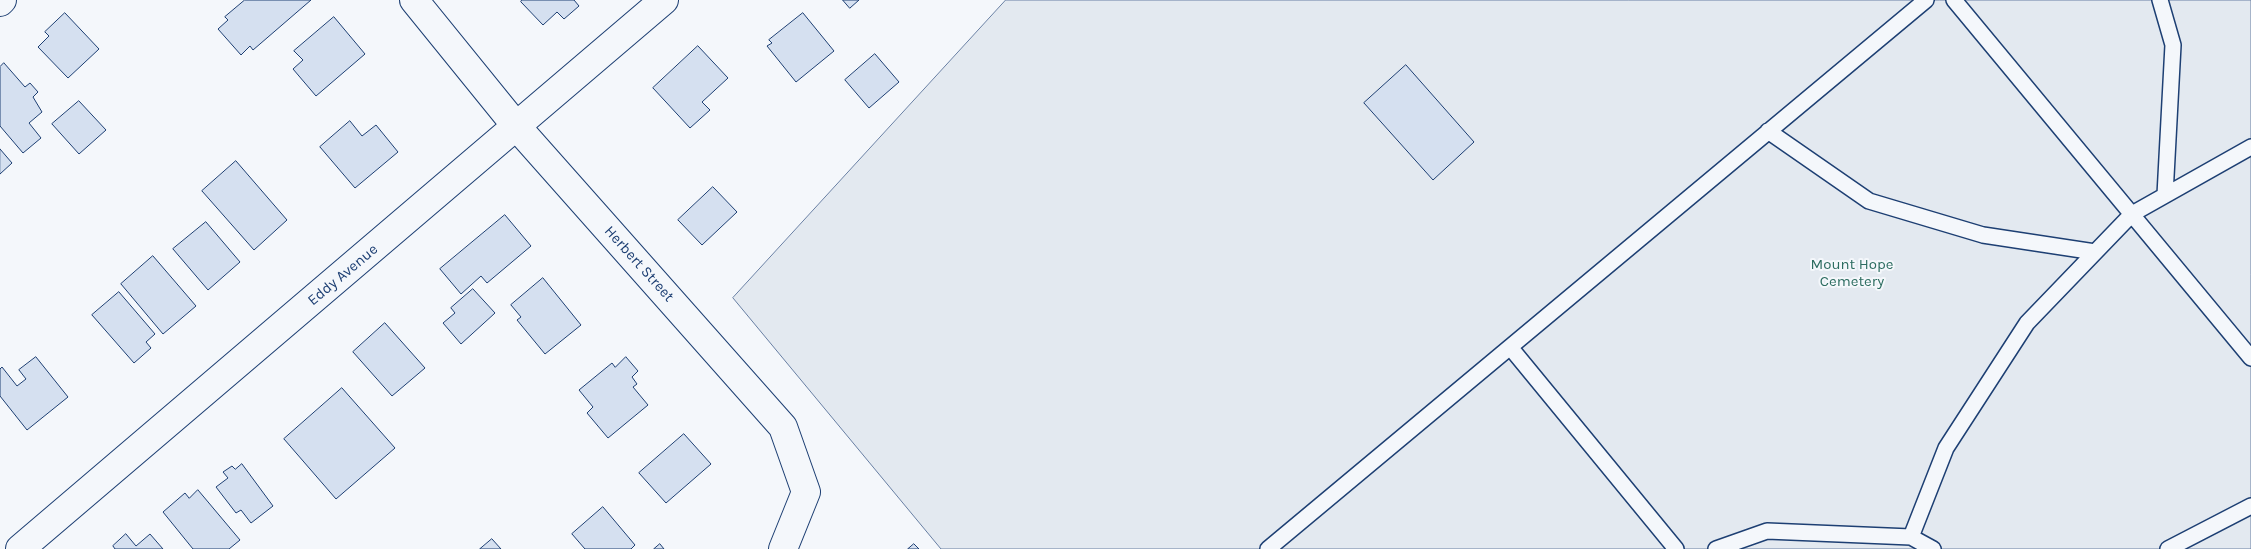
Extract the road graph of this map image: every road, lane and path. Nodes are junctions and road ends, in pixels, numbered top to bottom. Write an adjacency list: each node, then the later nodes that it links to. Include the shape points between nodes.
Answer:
1 (414, 0): 6 (street, Herbert Street)
2 (664, 0): 6 (street, Eddy Avenue)
3 (1954, 0): 10 (lane)
4 (2160, 0): 9 (lane, via 2173,45)
5 (1917, 3): 7 (lane)
6 (517, 127): 16 (street, Eddy Avenue); 17 (street, Herbert Street, via 783,427 806,492)
7 (1768, 131): 11 (lane, via 1869,201 1982,235); 12 (lane)
8 (2251, 147): 9 (lane)
9 (2165, 195): 10 (lane)
10 (2132, 214): 11 (lane); 13 (lane)
11 (2095, 252): 15 (lane, via 2021,331 1946,448)
12 (1510, 347): 18 (lane); 19 (lane)
13 (2251, 358)
14 (2251, 506): 22 (lane)
15 (1911, 536): 20 (lane, via 1768,531); 21 (lane)
16 (20, 549)
17 (783, 549)
18 (1268, 549)
19 (1676, 549)
20 (1716, 549)
21 (1933, 549)
22 (2168, 549)

